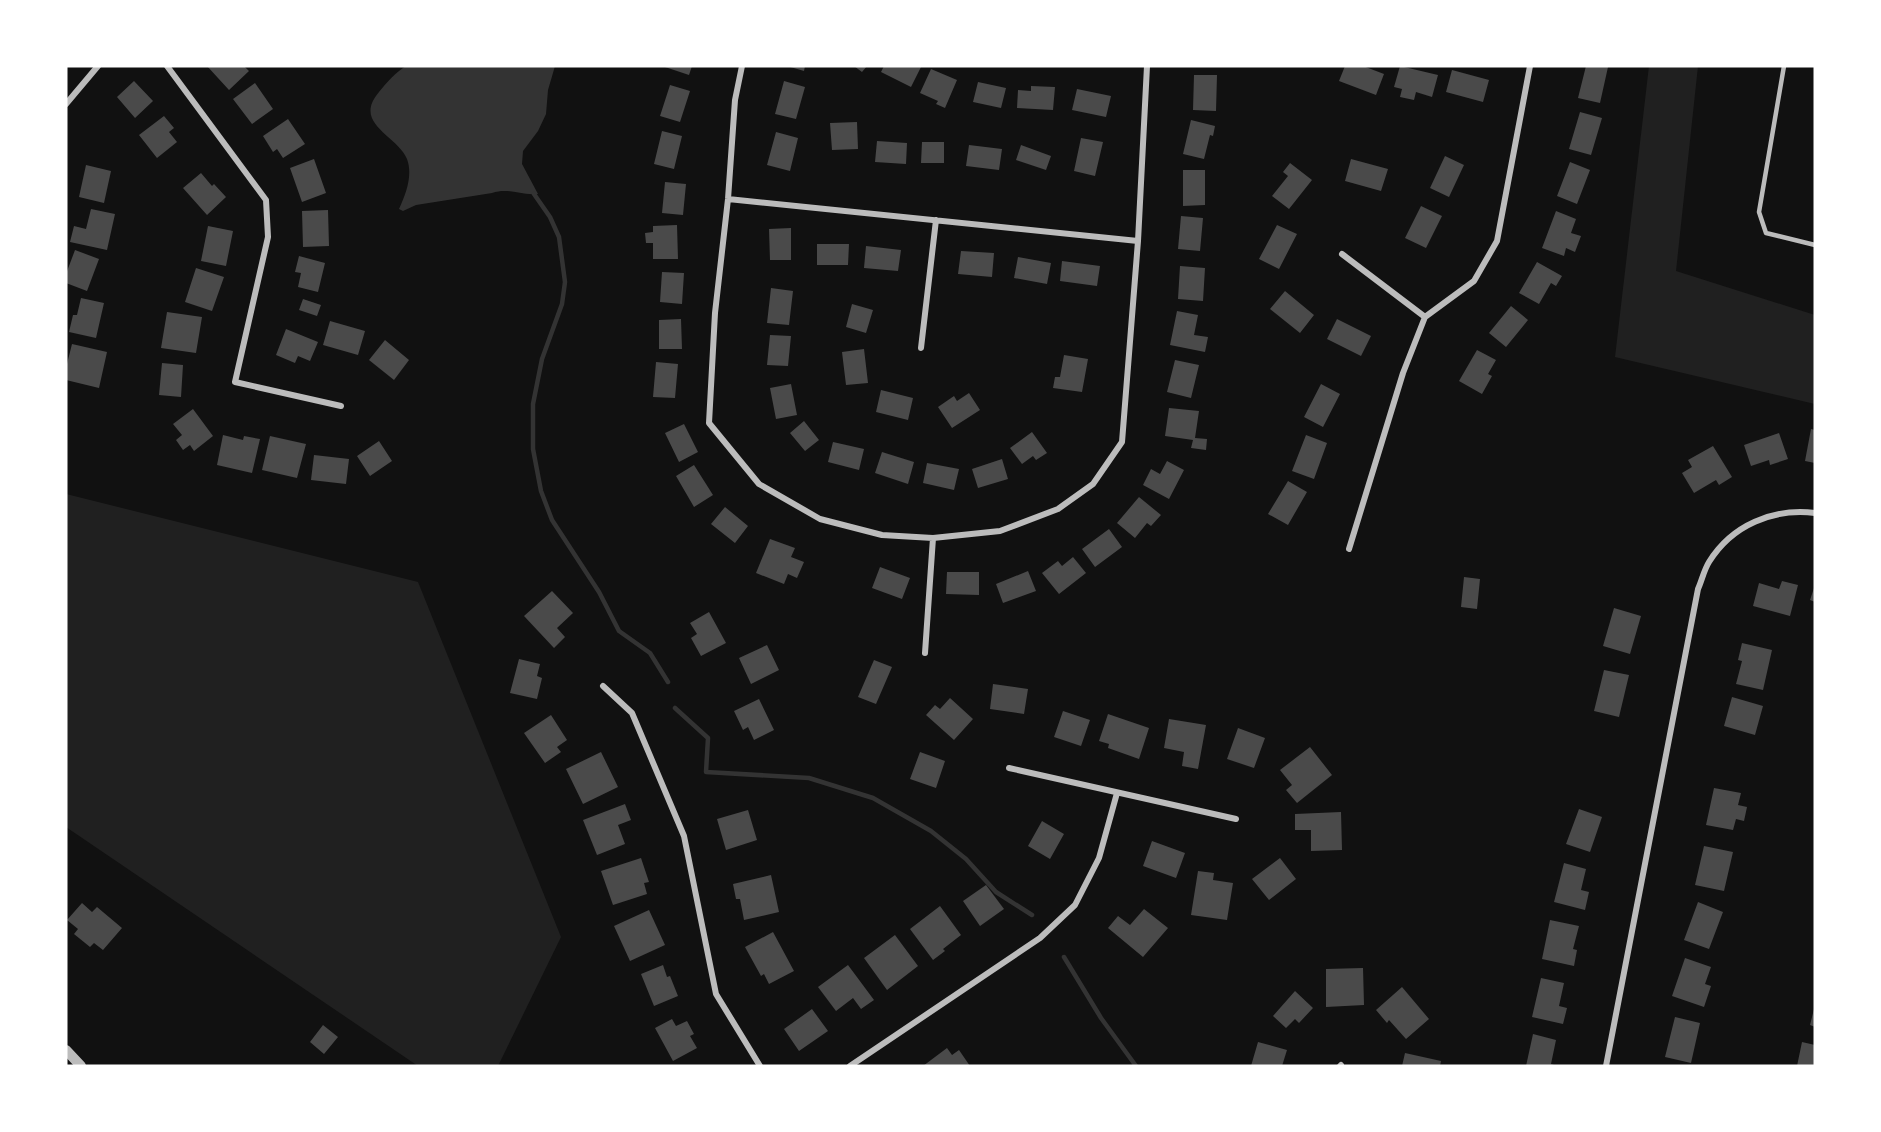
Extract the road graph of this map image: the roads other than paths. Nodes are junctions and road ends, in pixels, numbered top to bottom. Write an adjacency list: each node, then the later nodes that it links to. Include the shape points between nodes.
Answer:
1 (98, 66): 7 (street)
2 (166, 66): 15 (street, via 266,200 268,237 235,382)
3 (742, 66): 8 (street, via 735,100)
4 (1147, 66): 10 (street)
5 (1530, 66): 13 (street, via 1497,241 1474,281)
6 (1784, 66): 11 (lane, via 1759,212 1766,233)
7 (66, 104)
8 (728, 199): 9 (street); 17 (street, via 715,313 709,423 759,484 820,519 882,535)
9 (936, 220): 10 (street); 14 (street)
10 (1138, 241): 17 (street, via 1122,442 1094,484 1058,509 1000,531)
11 (1815, 246)
12 (1342, 254): 13 (street)
13 (1425, 317): 18 (street, via 1403,374)
14 (921, 348)
15 (341, 406)
16 (1815, 513): 28 (street, via 1783,512 1755,521 1730,538 1709,562 1698,589)
17 (933, 538): 19 (street)
18 (1349, 549)
19 (926, 653)
20 (603, 686): 26 (street, via 632,713 680,826 716,994)
21 (1009, 768): 22 (street)
22 (1117, 793): 23 (street); 27 (street, via 1099,858 1076,905 1040,938)
23 (1236, 819)
24 (66, 1050): 25 (street)
25 (81, 1066)
26 (760, 1066)
27 (850, 1066)
28 (1606, 1066)

